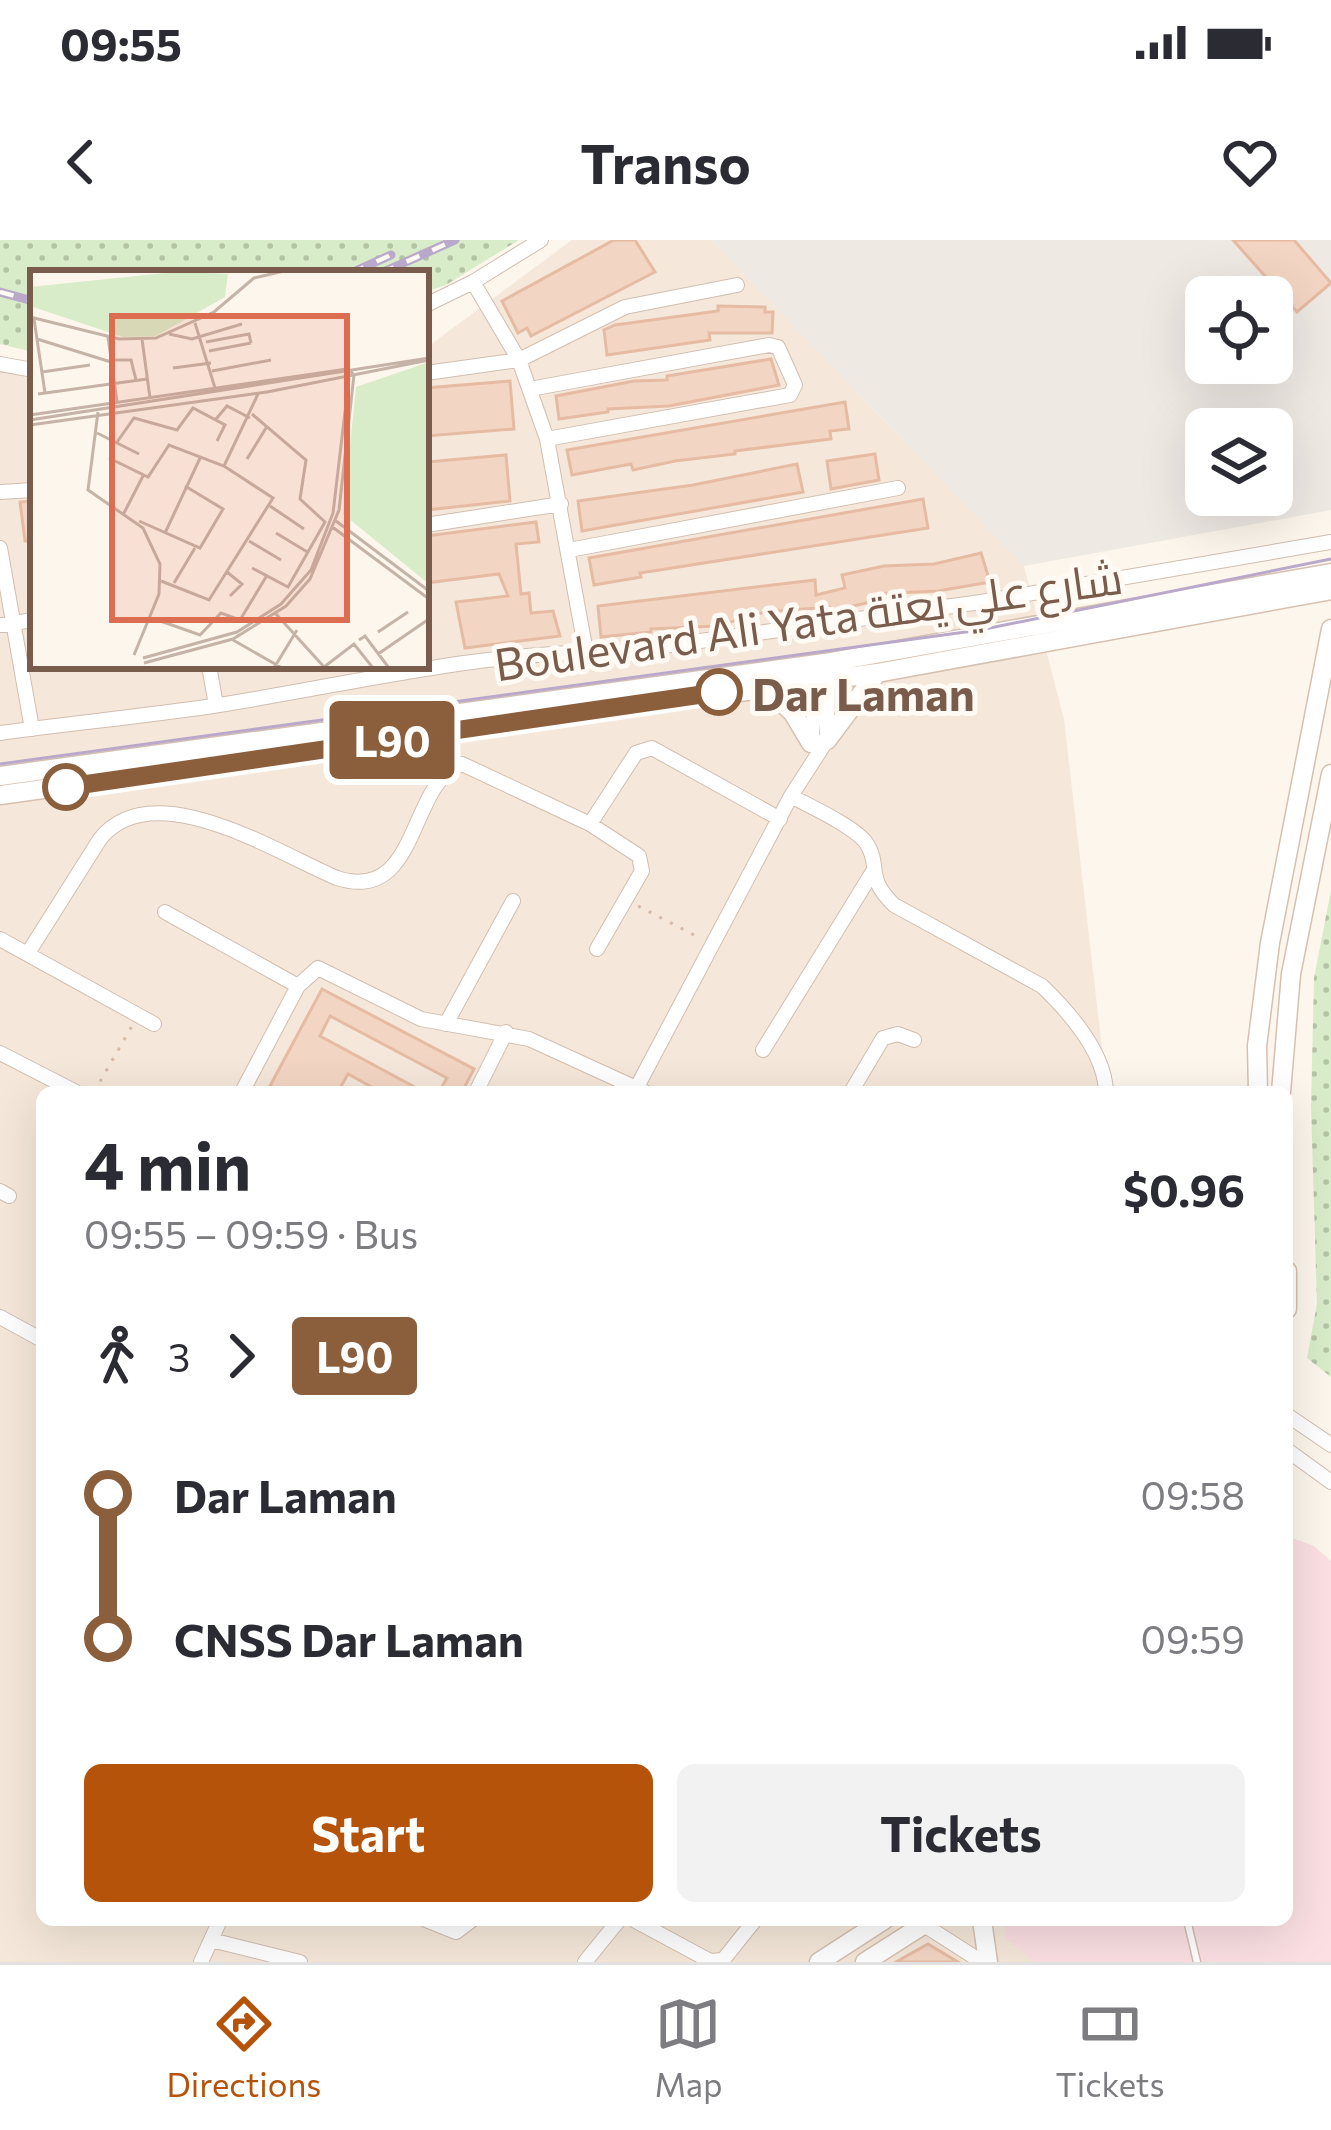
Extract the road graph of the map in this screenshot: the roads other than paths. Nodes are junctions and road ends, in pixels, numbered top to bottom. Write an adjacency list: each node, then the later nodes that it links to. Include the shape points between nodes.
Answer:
1 (541, 240): 2 (street)
2 (473, 282): 4 (street); 5 (street)
3 (737, 285): 5 (street, via 625,307)
4 (429, 303)
5 (519, 360): 8 (street); 9 (street)
6 (0, 364): 7 (street)
7 (30, 369)
8 (429, 373)
9 (530, 388): 10 (street); 10 (street, via 769,345 778,347 794,385 790,395)
10 (547, 439): 14 (street)
11 (898, 488): 18 (street)
12 (30, 490): 13 (street)
13 (0, 492)
14 (561, 504): 15 (street); 18 (street)
15 (429, 525)
16 (1331, 542): 23 (street, Boulevard Ali Yata شارع علي يعتة, via 982,602)
17 (0, 548): 21 (street)
18 (569, 550): 23 (street)
19 (1331, 573): 27 (main road, Boulevard Ali Yata شارع علي يعتة)
20 (1331, 590): 28 (main road, Boulevard Ali Yata شارع علي يعتة)
21 (6, 624): 31 (street)
22 (1331, 629): 60 (main road, via 1270,943)
23 (586, 652): 24 (street, Boulevard Ali Yata شارع علي يعتة)
24 (429, 668)
25 (210, 669): 30 (street)
26 (422, 669): 30 (street, Boulevard Ali Yata شارع علي يعتة)
27 (818, 672): 28 (main road, Boulevard Ali Yata شارع علي يعتة); 29 (main road, Boulevard Ali Yata شارع علي يعتة); 33 (street); 35 (main road, Boulevard Ali Yata شارع علي يعتة)
28 (877, 673): 33 (main road)
29 (767, 688): 33 (main road); 36 (main road, Boulevard Ali Yata شارع علي يعتة)
30 (216, 705): 31 (street, Boulevard Ali Yata شارع علي يعتة)
31 (32, 728): 32 (street, Boulevard Ali Yata شارع علي يعتة)
32 (0, 733)
33 (817, 748): 37 (street)
34 (1331, 774): 61 (main road, via 1291,974)
35 (0, 776)
36 (0, 795)
37 (791, 796): 38 (street); 40 (street, via 863,838)
38 (780, 819): 39 (street, via 652,748 637,753); 57 (street)
39 (590, 824): 44 (street, via 643,862); 45 (street, via 471,765 454,765 394,864 382,878 357,885 214,822 141,815 107,829)
40 (872, 873): 51 (street); 59 (street, via 894,905 1052,995 1097,1058)
41 (513, 901): 48 (street)
42 (165, 912): 46 (street)
43 (0, 939): 45 (street)
44 (596, 949)
45 (28, 953): 47 (street)
46 (298, 986): 48 (street, via 322,969); 54 (street)
47 (154, 1024)
48 (446, 1024): 49 (street)
49 (506, 1032): 55 (street); 56 (street)
50 (914, 1040): 58 (street, via 884,1038)
51 (763, 1050)
52 (0, 1053): 53 (street)
53 (64, 1086)
54 (245, 1086)
55 (479, 1086)
56 (632, 1086)
57 (643, 1086)
58 (855, 1086)
59 (1106, 1086)
60 (1258, 1086)
61 (1282, 1086)
62 (0, 1317): 63 (street)
63 (36, 1337)
64 (1293, 1419): 65 (street)
65 (1331, 1445)
66 (1293, 1454): 67 (street)
67 (1331, 1482)
68 (217, 1926): 77 (street)
69 (614, 1926): 80 (street)
70 (645, 1926): 71 (street, via 710,1961 722,1960)
71 (750, 1926)
72 (875, 1926): 81 (main road)
73 (918, 1926): 82 (main road)
74 (930, 1926): 83 (street)
75 (982, 1926): 83 (main road)
76 (1188, 1926): 84 (lane)
77 (211, 1940): 78 (street); 79 (street)
78 (201, 1962)
79 (300, 1962)
80 (585, 1962)
81 (819, 1962)
82 (866, 1962)
83 (985, 1962)
84 (1197, 1962)

